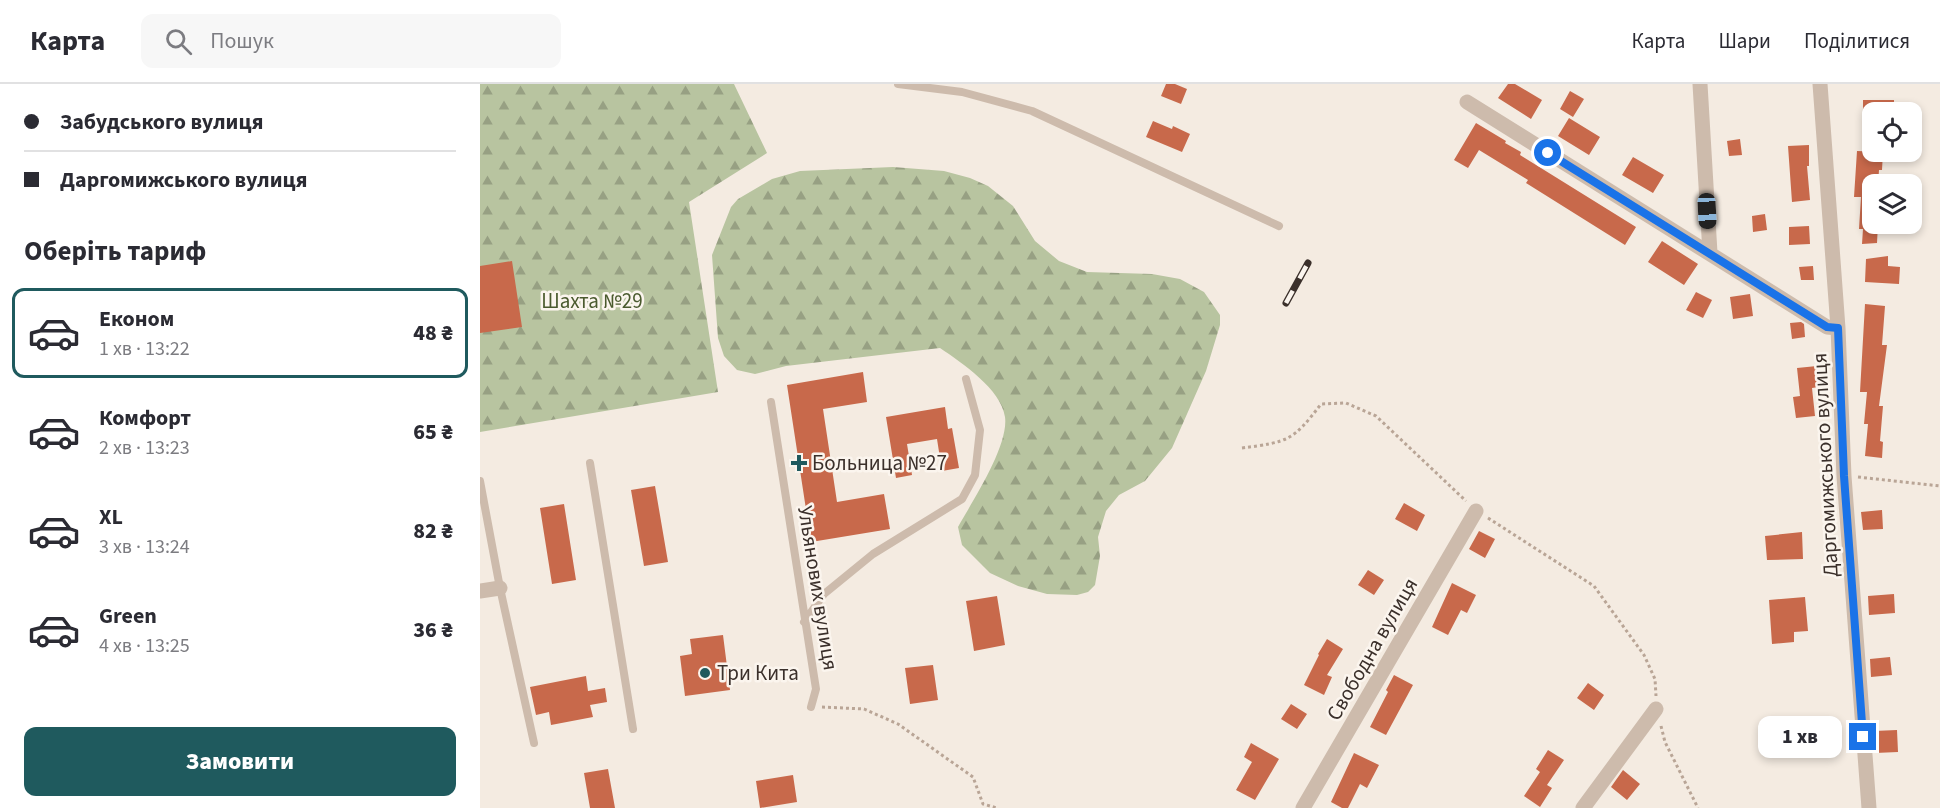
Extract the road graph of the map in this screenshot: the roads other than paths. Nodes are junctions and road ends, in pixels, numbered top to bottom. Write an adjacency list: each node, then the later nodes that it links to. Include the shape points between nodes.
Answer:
1 (898, 84): 5 (lane, via 962,92 1032,111)
2 (1700, 84): 6 (street)
3 (1820, 84): 7 (street, Даргомижського вулиця)
4 (1467, 102): 6 (street)
5 (1279, 226)
6 (1710, 253): 7 (street, via 1827,327)
7 (1838, 328): 22 (street, Даргомижського вулиця, via 1844,476)
8 (966, 379): 15 (lane, via 980,430 975,475 962,499 873,554 824,594)
9 (771, 402): 15 (lane, Ульянових вулиця)
10 (590, 463): 18 (lane)
11 (480, 481): 13 (lane)
12 (1476, 511): 20 (street, Свободна вулиця)
13 (500, 588): 14 (street); 19 (lane)
14 (480, 591)
15 (804, 622): 16 (lane, Ульянових вулиця, via 816,689)
16 (811, 707)
17 (1656, 709): 21 (street)
18 (633, 729)
19 (534, 743)
20 (1304, 808)
21 (1583, 808)
22 (1869, 808)

